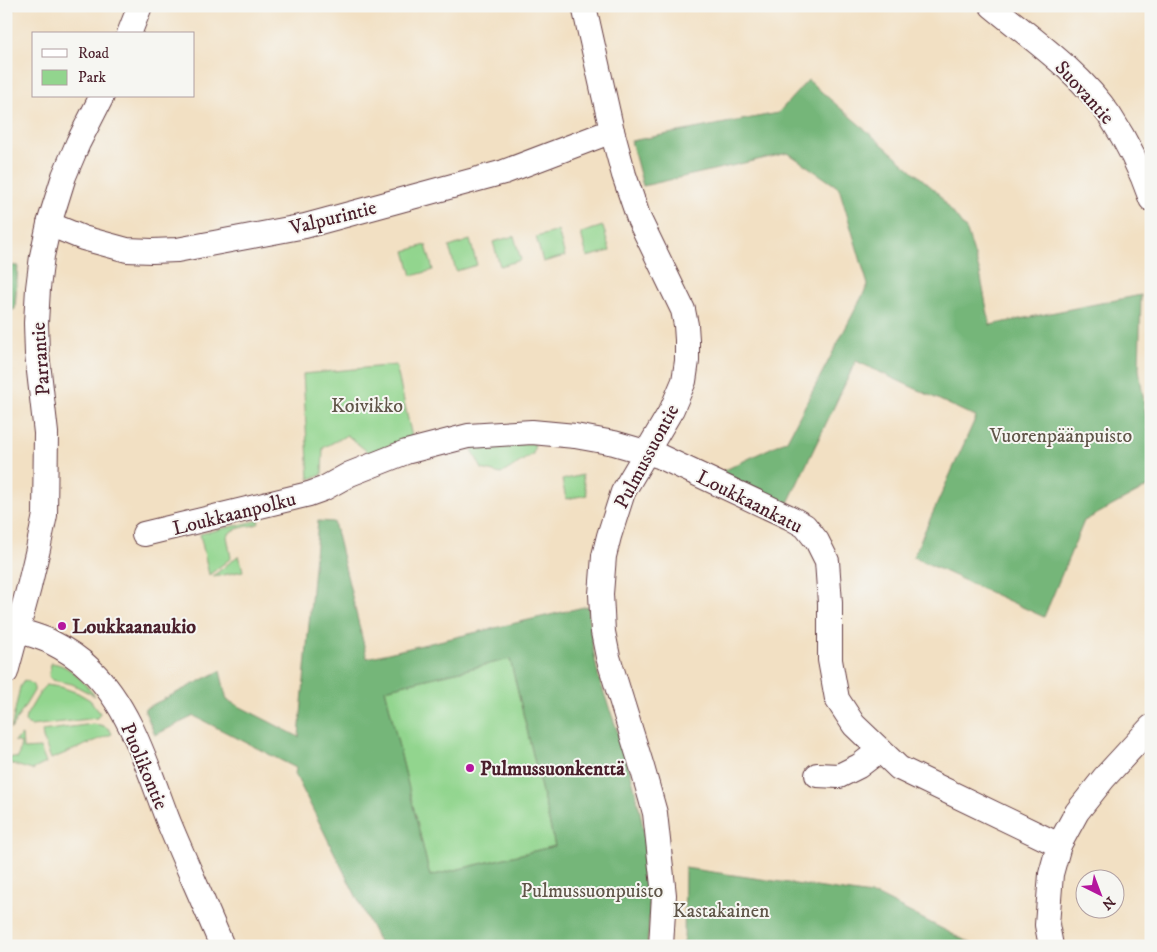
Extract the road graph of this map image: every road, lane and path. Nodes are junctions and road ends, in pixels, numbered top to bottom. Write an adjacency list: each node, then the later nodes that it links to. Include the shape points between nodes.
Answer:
1 (140, 6): 4 (street)
2 (584, 6): 6 (street, Pulmussuontie)
3 (992, 6): 7 (street, Suovantie, via 1068,68 1110,116 1129,148)
4 (130, 32)
5 (101, 98): 8 (street, Parrantie, via 64,176)
6 (612, 131): 8 (street, Valpurintie, via 494,174 305,226 177,250 127,250); 9 (street, Pulmussuontie, via 639,220 683,310 686,325 684,381)
7 (1151, 199)
8 (49, 224): 12 (street, Parrantie, via 42,256 36,323 46,433 45,515 38,549)
9 (646, 453): 10 (street, Loukkaankatu, via 566,435 532,432 468,436 406,452 350,474); 15 (street, Loukkaankatu, via 791,518 805,526 817,541 827,561 830,660 837,699 854,724); 19 (street, Pulmussuontie, via 623,492 604,556 601,594 608,657 655,813 664,895)
10 (323, 489): 11 (street, Loukkaanpolku)
11 (144, 534)
12 (12, 628): 13 (street, Parrantie); 18 (street, Puolikontie, via 48,640 69,653 90,668 108,688 135,734)
13 (6, 672)
14 (1151, 727): 17 (street, via 1077,812)
15 (880, 750): 16 (street, via 839,776); 17 (street, Loukkaankatu, via 899,768)
16 (817, 775)
17 (1059, 845): 20 (street, via 1051,874 1047,926)
18 (222, 946)
19 (662, 946)
20 (1051, 946)

